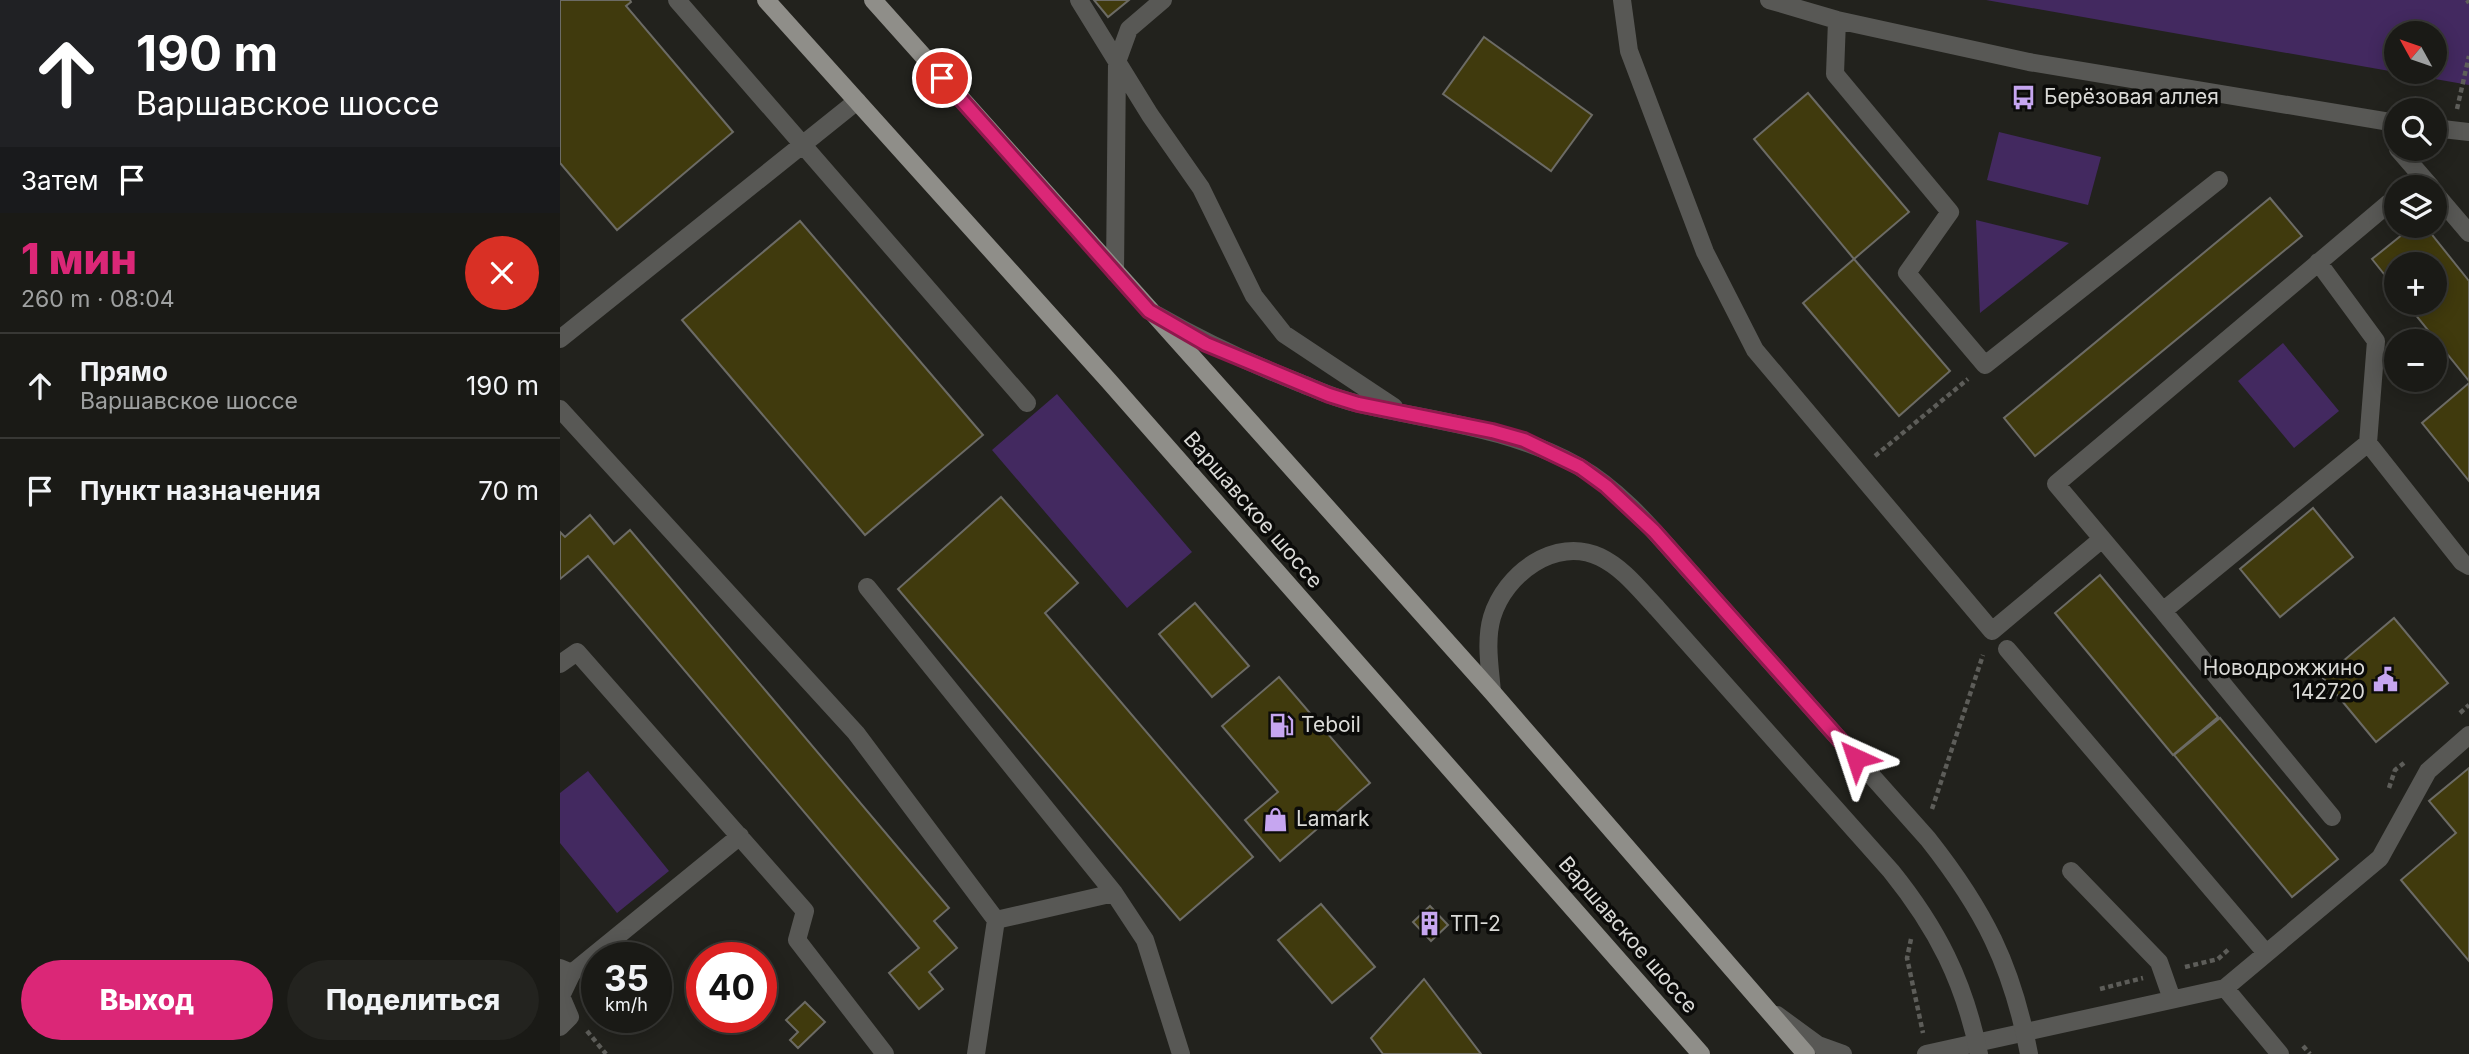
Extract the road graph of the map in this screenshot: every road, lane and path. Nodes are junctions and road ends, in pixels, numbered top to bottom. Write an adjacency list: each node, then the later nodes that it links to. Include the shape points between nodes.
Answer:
1 (677, 0): 16 (street)
2 (766, 0): 11 (main road, Варшавское шоссе)
3 (873, 0): 24 (main road)
4 (1079, 0): 10 (street)
5 (1163, 0): 10 (street, via 1129,29)
6 (1622, 0): 32 (street, via 1629,51 1705,252 1755,350)
7 (1769, 0): 8 (street)
8 (1836, 20): 12 (street, via 2029,62); 27 (street, via 1835,74 1950,212 1907,273)
9 (2469, 56): 14 (path)
10 (1116, 62): 24 (street); 30 (street, via 1201,188 1254,296 1284,334)
11 (857, 101): 16 (street); 58 (main road, Варшавское шоссе)
12 (2374, 120): 13 (street); 15 (street)
13 (2384, 121)
14 (2461, 131)
15 (2384, 132)
16 (803, 145): 26 (street); 28 (street)
17 (2409, 161): 18 (street)
18 (2421, 175)
19 (2219, 180): 27 (street)
20 (2384, 207): 23 (street)
21 (2447, 207): 22 (street)
22 (2469, 233)
23 (2318, 262): 31 (street, via 2376,341); 33 (street, via 2056,484)
24 (1115, 273): 25 (main road)
25 (1149, 311): 30 (street, via 1253,365 1358,404); 39 (main road)
26 (560, 339)
27 (1985, 365): 32 (path)
28 (1027, 403)
29 (560, 409): 49 (street, via 856,733)
30 (1403, 413): 72 (street, bridge, via 1524,440 1580,467 1630,507 1956,874 2002,956 2020,1007)
31 (2368, 443): 34 (street); 36 (street)
32 (1857, 471): 33 (street, via 1992,631)
33 (2102, 538): 36 (street)
34 (2469, 566)
35 (867, 587): 48 (street)
36 (2163, 611): 45 (street)
37 (2007, 649): 50 (street)
38 (560, 664): 46 (street, via 577,652)
39 (1492, 692): 57 (main road); 71 (street, bridge, via 1492,617 1516,576 1542,558 1560,553 1598,556 1612,564 1656,607 1916,903 1956,975)
40 (2469, 705): 41 (path)
41 (2450, 721)
42 (2469, 735): 51 (street, via 2428,771 2381,858)
43 (2413, 754): 44 (path, via 2395,770)
44 (2387, 796)
45 (2332, 817)
46 (740, 835): 52 (street); 63 (street, via 805,911 797,940)
47 (2071, 870): 53 (street, via 2159,962)
48 (1114, 893): 49 (street); 65 (street, via 1145,940)
49 (996, 920): 64 (street)
50 (2248, 932): 51 (street); 53 (path, via 2218,959)
51 (2266, 953): 54 (street)
52 (566, 971): 59 (street, via 561,996 570,1017)
53 (2163, 972): 55 (path); 56 (street)
54 (2225, 988): 56 (street); 73 (street)
55 (2096, 990)
56 (2172, 999): 70 (street)
57 (1763, 1005): 68 (main road); 69 (street, via 1818,1045)
58 (1667, 1014): 66 (street); 67 (main road, Варшавское шоссе)
59 (560, 1027)
60 (1936, 1030): 61 (path)
61 (1923, 1034)
62 (2302, 1045): 74 (path)
63 (885, 1054)
64 (976, 1054)
65 (1181, 1054)
66 (1687, 1054)
67 (1701, 1054)
68 (1806, 1054)
69 (1843, 1054)
70 (1926, 1054)
71 (1979, 1054)
72 (2029, 1054)
73 (2280, 1054)
74 (2310, 1054)

